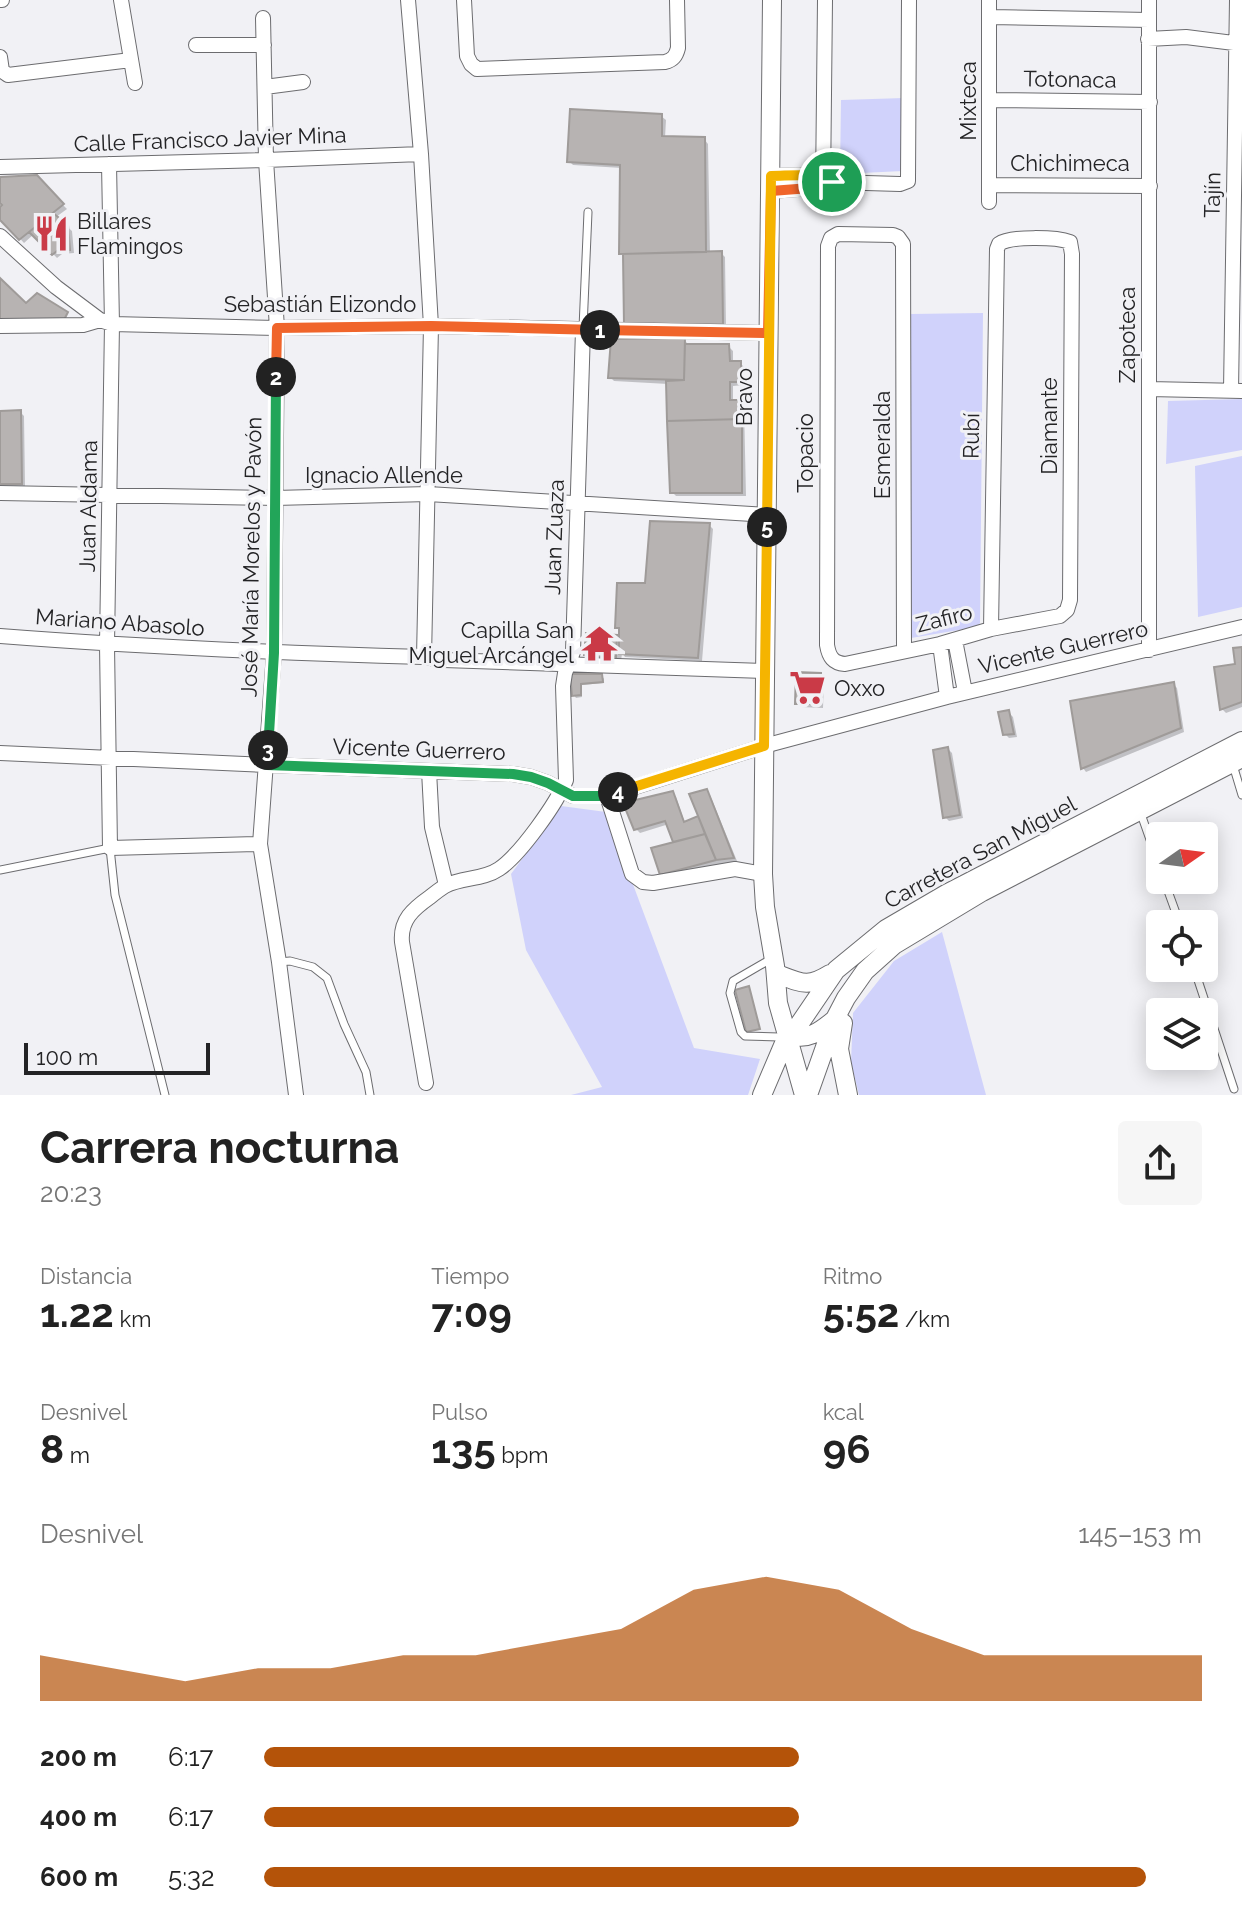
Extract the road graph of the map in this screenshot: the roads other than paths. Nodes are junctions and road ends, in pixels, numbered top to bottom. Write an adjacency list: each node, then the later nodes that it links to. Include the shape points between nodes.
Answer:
1 (121, 0): 19 (street)
2 (408, 0): 25 (street)
3 (464, 0): 4 (street, via 467,56 477,69 670,61 678,48)
4 (677, 0)
5 (772, 0): 30 (main road, Bravo)
6 (825, 0): 29 (street)
7 (909, 0): 29 (street, via 909,179 900,184)
8 (989, 0): 11 (street, Mixteca)
9 (1149, 0): 13 (street, Zapoteca)
10 (1237, 0): 15 (street, Tajín)
11 (990, 17): 13 (street); 23 (street, Mixteca)
12 (263, 18): 17 (street, José María Morelos y Pavón)
13 (1149, 20): 14 (street, Zapoteca)
14 (1148, 39): 15 (street, via 1186,37); 24 (street, Zapoteca)
15 (1240, 44): 45 (street, Tajín)
16 (196, 45): 17 (street)
17 (264, 45): 22 (street, José María Morelos y Pavón)
18 (0, 57): 19 (street, via 8,75)
19 (131, 60): 21 (street)
20 (303, 82): 22 (street)
21 (135, 83)
22 (265, 87): 26 (street, José María Morelos y Pavón)
23 (989, 100): 24 (street, Totonaca); 31 (street, Mixteca)
24 (1150, 102): 32 (street, Zapoteca)
25 (421, 154): 26 (street, Calle Francisco Javier Mina); 40 (street)
26 (266, 160): 27 (street, Calle Francisco Javier Mina); 41 (street, José María Morelos y Pavón)
27 (109, 164): 28 (street, Calle Francisco Javier Mina); 38 (street, Juan Aldama)
28 (0, 167)
29 (826, 182): 30 (street)
30 (771, 184): 43 (main road, Bravo)
31 (990, 185): 32 (street, Chichimeca); 33 (street, Mixteca)
32 (1150, 186): 44 (street, Zapoteca)
33 (989, 202)
34 (588, 212): 42 (lane)
35 (0, 236): 38 (street)
36 (900, 239): 59 (street, Esmeralda); 63 (street, Topacio, via 838,234 828,246 827,645)
37 (999, 244): 52 (street, Diamante, via 1011,239 1070,242); 54 (street, Rubí)
38 (106, 322): 39 (street, Sebastián Elizondo); 41 (street, Sebastián Elizondo); 48 (street, Juan Aldama)
39 (0, 326)
40 (431, 326): 41 (street, Sebastián Elizondo); 42 (street, Sebastián Elizondo); 47 (street)
41 (277, 328): 49 (street, José María Morelos y Pavón)
42 (583, 330): 43 (street, Sebastián Elizondo); 50 (street, Juan Zuaza)
43 (768, 333): 51 (main road, Bravo)
44 (1149, 389): 45 (street); 60 (street, Zapoteca)
45 (1237, 391)
46 (0, 493): 48 (street, Ignacio Allende)
47 (428, 494): 49 (street, Ignacio Allende); 50 (street, Ignacio Allende); 62 (street)
48 (110, 495): 49 (street, Ignacio Allende); 58 (street, Juan Aldama)
49 (275, 498): 61 (street, José María Morelos y Pavón)
50 (576, 505): 51 (street, Ignacio Allende); 64 (street, Juan Zuaza)
51 (768, 515): 65 (main road, Bravo)
52 (1067, 610): 54 (street, Zafiro, via 1060,616)
53 (1242, 627): 60 (street, Vicente Guerrero)
54 (991, 629): 56 (street, Zafiro)
55 (0, 636): 58 (street, Mariano Abasolo)
56 (955, 640): 57 (street, Zafiro); 66 (street)
57 (940, 644): 59 (street, Zafiro); 67 (street)
58 (107, 645): 61 (street, Mariano Abasolo); 71 (street, Juan Aldama)
59 (904, 650): 63 (street, Zafiro, via 845,664)
60 (1149, 650): 66 (street, Vicente Guerrero)
61 (274, 653): 62 (street, Mariano Abasolo); 73 (street, José María Morelos y Pavón)
62 (424, 657): 64 (street, Mariano Abasolo)
63 (832, 659)
64 (569, 663): 65 (street, Mariano Abasolo); 75 (street, Juan Zuaza, via 563,686)
65 (764, 671): 69 (main road, Bravo)
66 (965, 692): 67 (street, Vicente Guerrero)
67 (947, 697): 69 (street, Vicente Guerrero)
68 (1242, 741): 87 (main road, Carretera San Miguel, via 917,909)
69 (764, 746): 77 (street, Vicente Guerrero); 83 (main road, Bravo)
70 (0, 753): 71 (street, Vicente Guerrero)
71 (110, 757): 73 (street, Vicente Guerrero); 81 (street, Juan Aldama)
72 (1237, 761): 76 (lane); 78 (main road, Carretera San Miguel)
73 (267, 765): 74 (street, Vicente Guerrero); 80 (street, José María Morelos y Pavón)
74 (429, 771): 75 (street, Vicente Guerrero, via 513,774); 84 (street, via 432,827)
75 (562, 791): 77 (street, Vicente Guerrero); 84 (street, via 523,847 497,871)
76 (1242, 795)
77 (607, 796): 83 (street, via 632,874 643,882 735,869)
78 (1140, 812): 79 (lane); 88 (main road, Carretera San Miguel, via 982,892 894,945)
79 (1146, 829)
80 (260, 844): 81 (street); 85 (street, José María Morelos y Pavón)
81 (110, 848): 82 (lane); 96 (lane, via 115,895)
82 (0, 870)
83 (763, 874): 86 (main road, Bravo)
84 (446, 885): 92 (street, via 413,909 401,933)
85 (279, 962): 97 (street, José María Morelos y Pavón); 98 (lane, via 313,967 327,978 366,1072)
86 (776, 966): 87 (main road, via 800,983 815,983); 91 (main road); 91 (main road, via 778,1003); 91 (lane, via 733,981 730,993 745,1036)
87 (836, 970): 91 (main road, Carretera San Miguel)
88 (865, 971): 90 (main road, Carretera San Miguel); 99 (main road, via 841,1032)
89 (1199, 982): 93 (lane)
90 (835, 1019): 91 (main road, via 821,1031); 94 (main road, Carretera San Miguel)
91 (791, 1034): 94 (main road); 95 (main road, Carretera San Miguel)
92 (426, 1083)
93 (1234, 1089)
94 (808, 1091): 95 (main road, via 791,1083)
95 (763, 1092)
96 (165, 1095)
97 (296, 1095)
98 (370, 1095)
99 (848, 1095)

